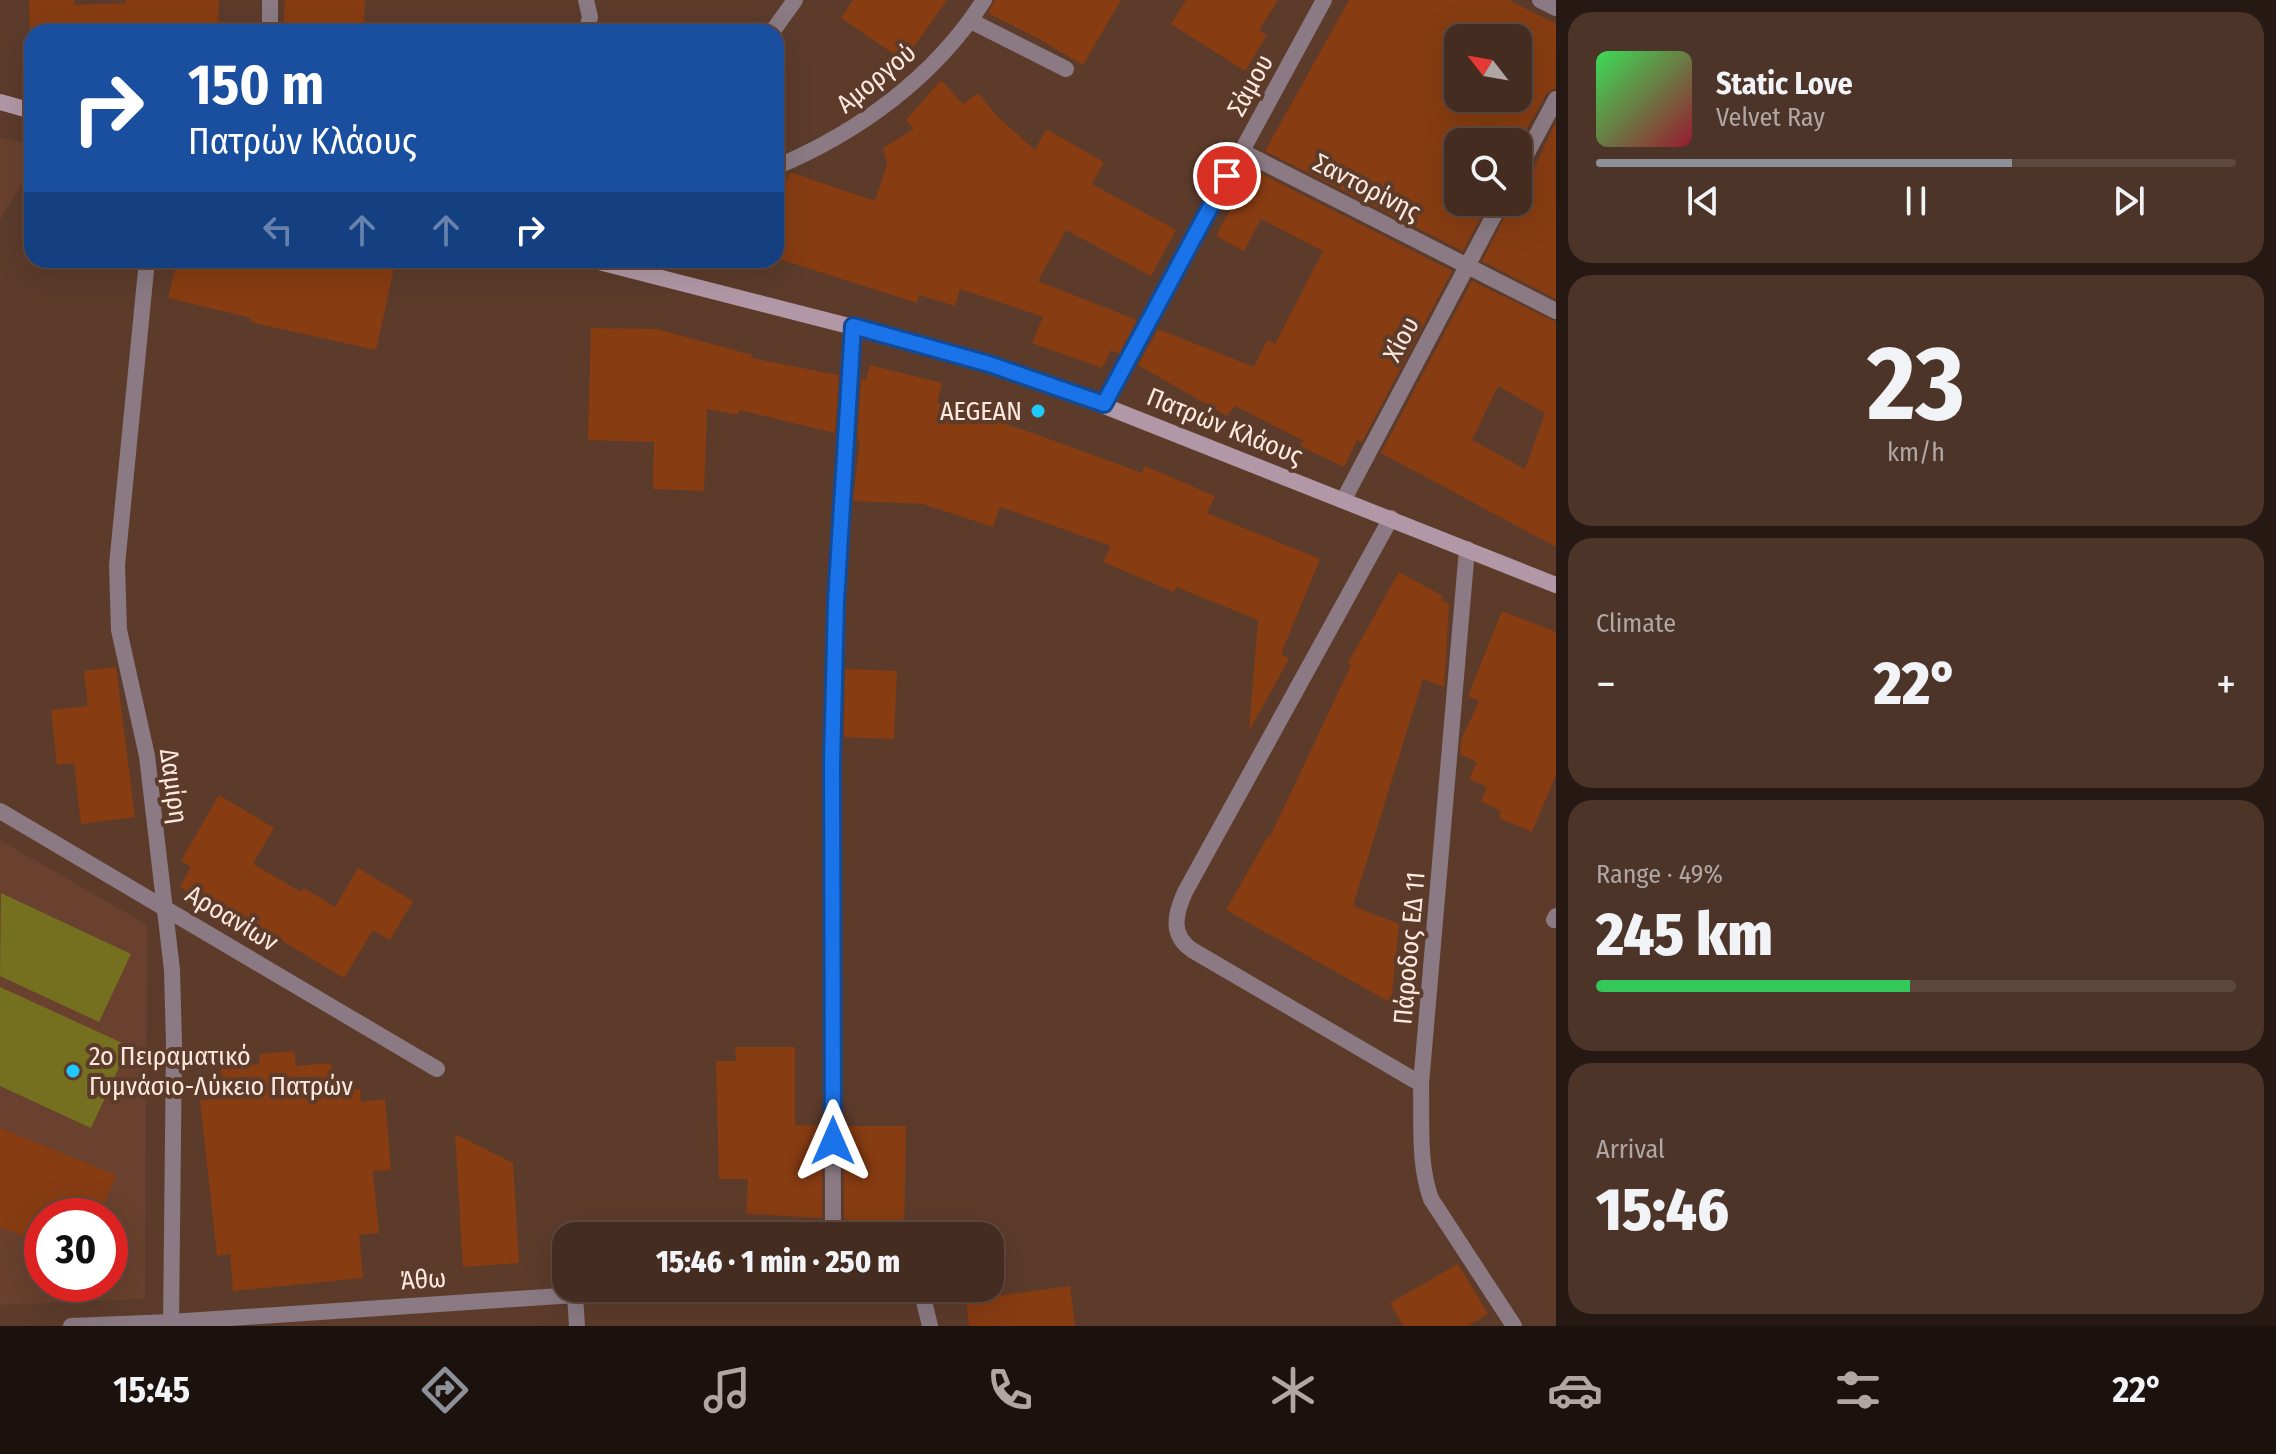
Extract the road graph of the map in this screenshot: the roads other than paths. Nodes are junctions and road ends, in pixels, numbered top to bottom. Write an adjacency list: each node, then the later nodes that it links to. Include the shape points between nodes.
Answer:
1 (270, 0): 9 (street)
2 (586, 0): 10 (street)
3 (795, 0): 11 (street)
4 (984, 0): 8 (street, Αμοργού)
5 (1324, 0): 17 (street, Σάμου)
6 (1540, 0): 7 (street)
7 (1556, 8)
8 (971, 21): 12 (street); 18 (street, Αμοργού, via 943,55 867,120)
9 (270, 24)
10 (588, 24)
11 (778, 24)
12 (1066, 69)
13 (1556, 99): 16 (street)
14 (0, 102): 15 (main road)
15 (24, 109)
16 (1532, 144)
17 (1241, 151): 20 (street, Σαντορίνης); 25 (street, Σάμου)
18 (784, 163)
19 (1494, 216): 20 (street, Χίου)
20 (1468, 265): 23 (street, Σαντορίνης); 26 (street, Χίου)
21 (146, 268): 31 (street, Δαμίρη, via 116,600 147,756)
22 (630, 268): 24 (main road, Πατρών Κλάους)
23 (1556, 311)
24 (853, 326): 25 (main road, Πατρών Κλάους, via 989,364); 34 (street, via 832,762)
25 (1104, 404): 26 (main road, Πατρών Κλάους)
26 (1344, 499): 27 (main road, Πατρών Κλάους)
27 (1391, 518): 28 (main road, Πατρών Κλάους); 33 (street, via 1185,892 1176,931 1192,950)
28 (1467, 549): 29 (main road, Πατρών Κλάους); 33 (street, Πάροδος ΕΔ 11)
29 (1556, 585)
30 (0, 811): 31 (street, Αροανίων)
31 (166, 907): 32 (street, Αροανίων); 38 (street, Δαμίρη, via 174,1043)
32 (437, 1069)
33 (1421, 1084): 42 (street, Πάροδος ΕΔ 11, via 1428,1191)
34 (833, 1222)
35 (552, 1297): 38 (street, Άθω)
36 (575, 1302): 40 (street)
37 (925, 1302): 41 (street)
38 (171, 1324): 39 (street, Άθω)
39 (71, 1326)
40 (577, 1326)
41 (930, 1326)
42 (1514, 1326)

